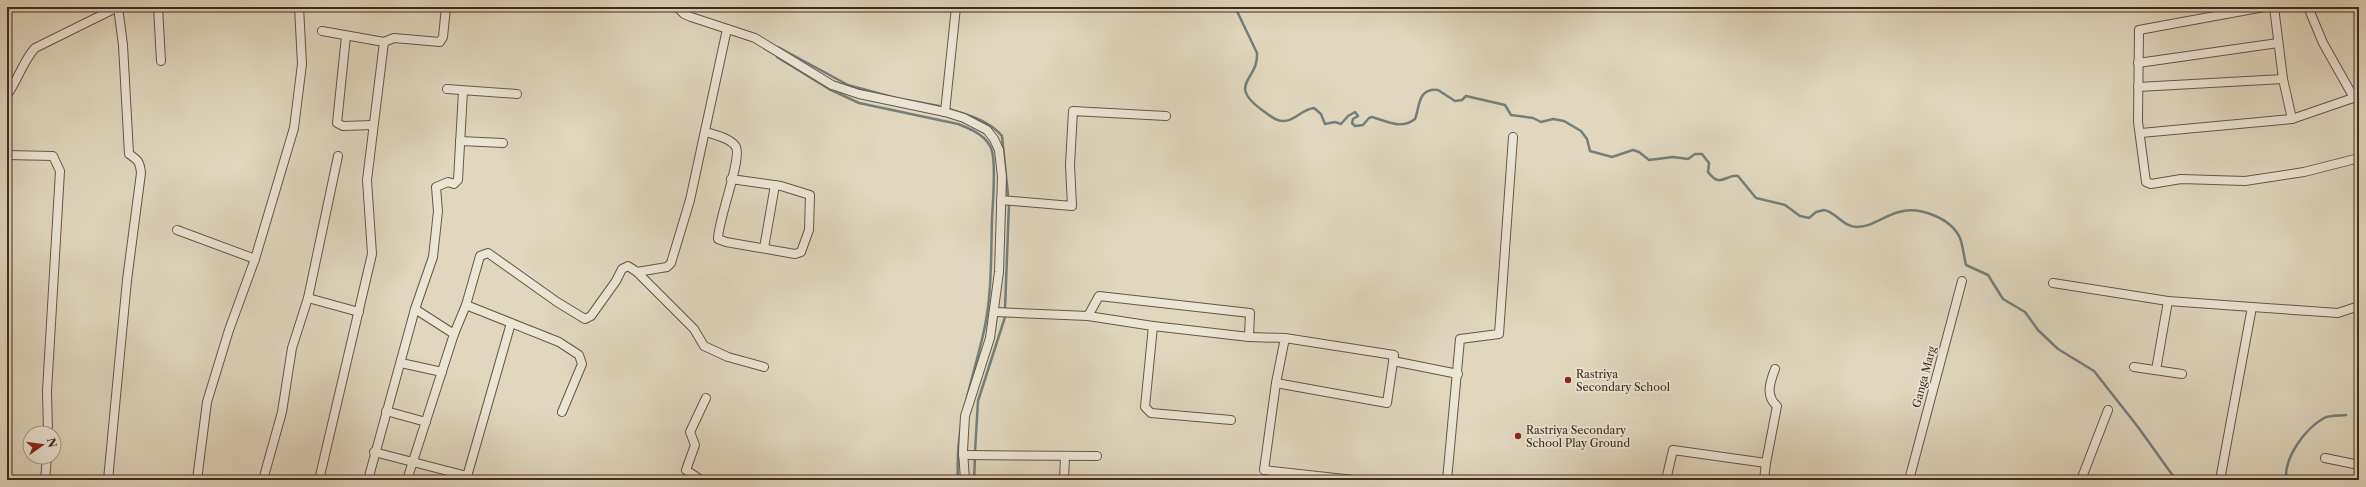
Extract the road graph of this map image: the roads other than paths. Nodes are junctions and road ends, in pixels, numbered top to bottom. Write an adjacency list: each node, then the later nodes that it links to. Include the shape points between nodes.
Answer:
1 (118, 7): 22 (street, via 35,48); 87 (street, via 128,114 128,147 129,154 140,163 141,173 127,280)
2 (158, 7): 15 (street)
3 (298, 7): 41 (street, via 302,64 294,128)
4 (446, 7): 13 (street, via 443,37 440,42 394,38)
5 (677, 7): 10 (street, via 687,16)
6 (956, 7): 24 (street)
7 (2264, 7): 16 (street, via 2140,29)
8 (2274, 7): 14 (street)
9 (2308, 7): 23 (street, via 2323,44)
10 (727, 29): 24 (street, via 755,38 832,85 859,94); 28 (street)
11 (322, 31): 12 (street)
12 (346, 36): 13 (street); 27 (street, via 337,123 343,126)
13 (384, 42): 27 (street)
14 (2278, 43): 16 (street); 17 (street)
15 (161, 61)
16 (2138, 63): 18 (street)
17 (2283, 79): 18 (street); 26 (street)
18 (2138, 87): 29 (street, via 2138,122)
19 (447, 89): 20 (street)
20 (463, 91): 21 (street); 31 (street)
21 (516, 94)
22 (7, 95)
23 (2356, 97): 26 (street)
24 (945, 112): 38 (street, via 987,130 994,139 1001,163)
25 (1166, 116): 38 (street, via 1073,111 1070,165 1072,206)
26 (2292, 119): 29 (street)
27 (373, 125): 51 (street, via 367,180 372,254)
28 (706, 132): 36 (street, via 732,143 736,148 737,157); 42 (street, via 690,200 671,263 667,267)
29 (2141, 133): 35 (street, via 2145,179 2150,184 2181,179 2245,181 2304,172)
30 (1513, 137): 66 (street, via 1499,334 1460,338)
31 (460, 141): 32 (street); 50 (street, via 458,180 454,184 448,182 436,187 438,210 434,257)
32 (502, 142)
33 (7, 155): 75 (street, via 53,156 60,171 47,391)
34 (338, 156): 45 (street)
35 (2359, 158)
36 (731, 179): 37 (street); 40 (street, via 720,219 718,239)
37 (776, 185): 40 (street); 40 (street, via 810,195 809,230 801,252 795,254)
38 (1001, 200): 52 (street, via 999,272)
39 (177, 230): 41 (street)
40 (764, 248)
41 (255, 260): 88 (street, via 229,330 207,402)
42 (637, 272): 47 (street, via 628,266 622,269 591,316 582,318 485,253 480,256); 61 (street, via 694,329 704,346 728,357)
43 (1962, 280): 100 (street, Ganga Marg)
44 (2053, 283): 46 (street)
45 (308, 298): 51 (street); 89 (street, via 292,348 282,412)
46 (2168, 301): 49 (street); 64 (street)
47 (466, 305): 54 (street); 56 (street)
48 (2359, 306): 49 (street, via 2338,313)
49 (2252, 307): 102 (street)
50 (415, 309): 56 (street); 60 (street)
51 (359, 312): 90 (street)
52 (994, 312): 53 (street); 77 (street, via 984,358 965,416)
53 (1088, 316): 55 (street); 57 (street, via 1099,296 1250,313)
54 (511, 323): 72 (street, via 559,342 582,359); 85 (street)
55 (1153, 326): 57 (street); 73 (street, via 1145,407 1151,413)
56 (454, 334): 65 (street)
57 (1249, 337): 58 (street)
58 (1285, 338): 59 (street, via 1394,355); 68 (street)
59 (1393, 361): 66 (street); 68 (street, via 1387,403)
60 (401, 363): 65 (street); 71 (street)
61 (764, 367)
62 (2134, 367): 64 (street)
63 (1775, 369): 82 (street, via 1769,392 1772,402 1777,406)
64 (2156, 370): 67 (street)
65 (442, 372): 74 (street)
66 (1458, 374): 97 (street)
67 (2182, 374)
68 (1276, 383): 96 (street, via 1264,470)
69 (706, 398): 93 (street, via 690,432 695,445 686,470)
70 (2108, 410): 101 (street)
71 (386, 411): 74 (street); 76 (street)
72 (562, 412)
73 (1231, 420)
74 (426, 422): 81 (street)
75 (48, 425)
76 (374, 452): 81 (street); 91 (street)
77 (963, 455): 78 (street); 94 (street)
78 (1065, 456): 79 (street); 95 (street)
79 (1097, 456)
80 (2324, 458): 84 (street)
81 (414, 461): 85 (street); 92 (street)
82 (1766, 463): 98 (street, via 1673,450); 99 (street)
83 (46, 465): 86 (street)
84 (2359, 465)
85 (466, 478)
86 (45, 480)
87 (108, 480)
88 (197, 480)
89 (263, 480)
90 (319, 480)
91 (368, 480)
92 (408, 480)
93 (701, 480)
94 (965, 480)
95 (1064, 480)
96 (1354, 480)
97 (1447, 480)
98 (1666, 480)
99 (1764, 480)
100 (1909, 480)
101 (2081, 480)
102 (2220, 480)

